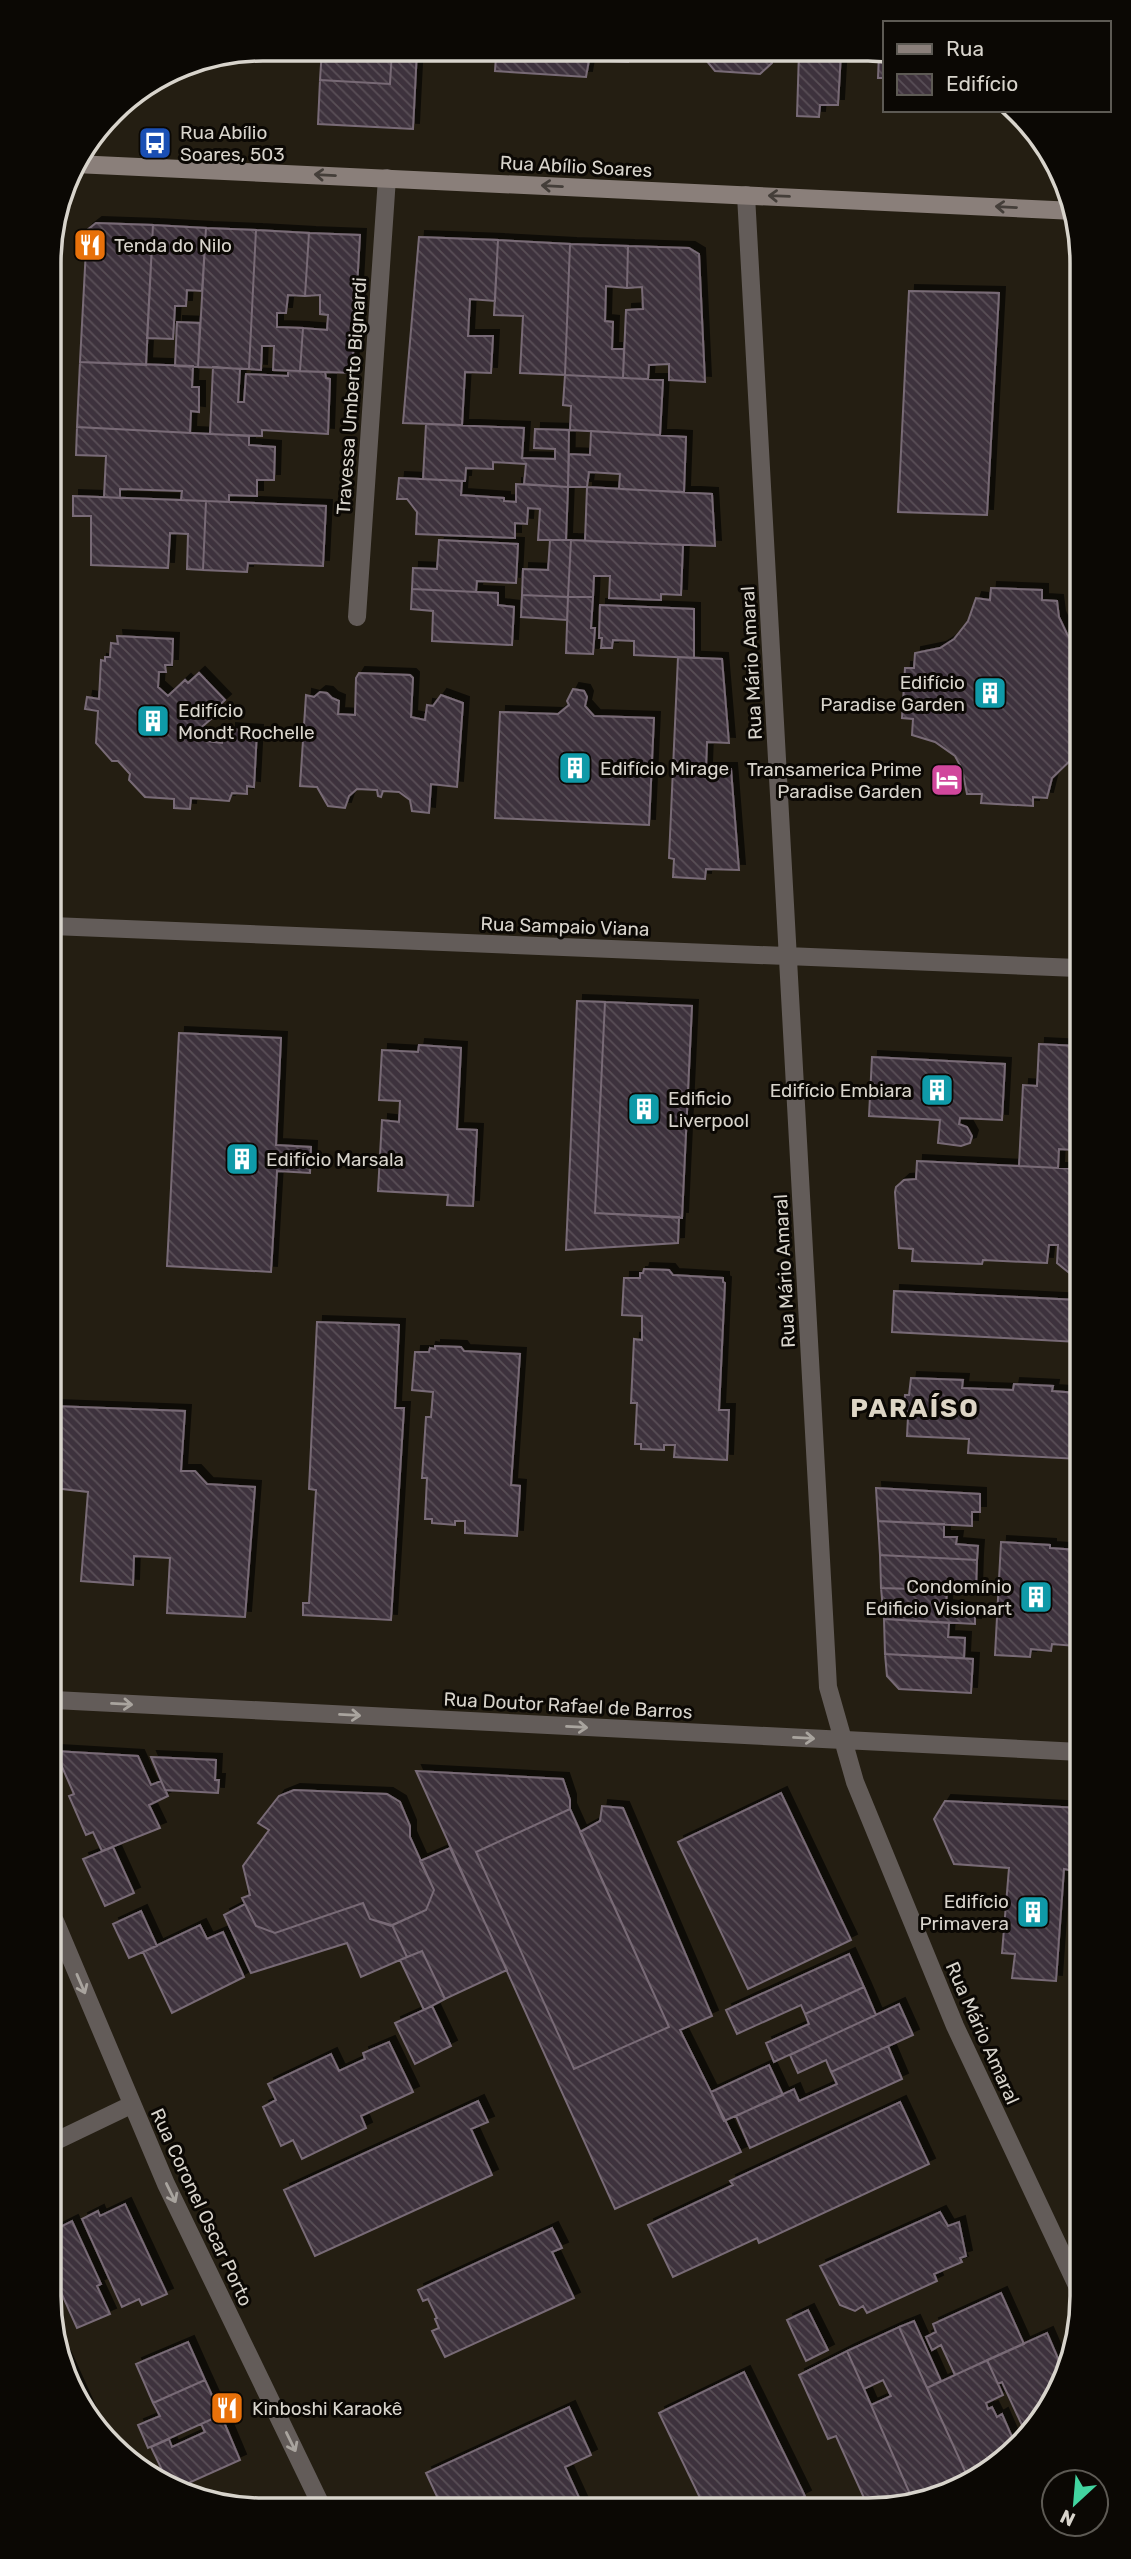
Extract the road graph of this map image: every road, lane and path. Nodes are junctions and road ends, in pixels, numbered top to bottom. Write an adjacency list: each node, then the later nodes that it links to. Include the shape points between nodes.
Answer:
1 (87, 165): 2 (street, Rua Abílio Soares, one-way to 1)
2 (387, 178): 3 (street, Rua Abílio Soares, one-way to 2); 5 (street, Travessa Umberto Bignardi)
3 (746, 195): 4 (street, Rua Abílio Soares, one-way to 3); 7 (street, Rua Mário Amaral)
4 (1063, 210)
5 (357, 617)
6 (62, 926): 7 (street, Rua Sampaio Viana)
7 (788, 956): 8 (street, Rua Sampaio Viana); 10 (street, Rua Mário Amaral, via 828,1687)
8 (1070, 968)
9 (61, 1700): 10 (street, Rua Doutor Rafael de Barros, one-way to 10)
10 (843, 1740): 11 (street, Rua Doutor Rafael de Barros); 15 (street, Rua Mário Amaral, via 855,1782 955,2026)
11 (1069, 1751)
12 (61, 1936): 13 (street, Rua Coronel Oscar Porto, one-way to 13)
13 (131, 2105): 14 (street); 16 (street, Rua Coronel Oscar Porto, one-way to 16)
14 (61, 2139)
15 (1069, 2267)
16 (318, 2498)

